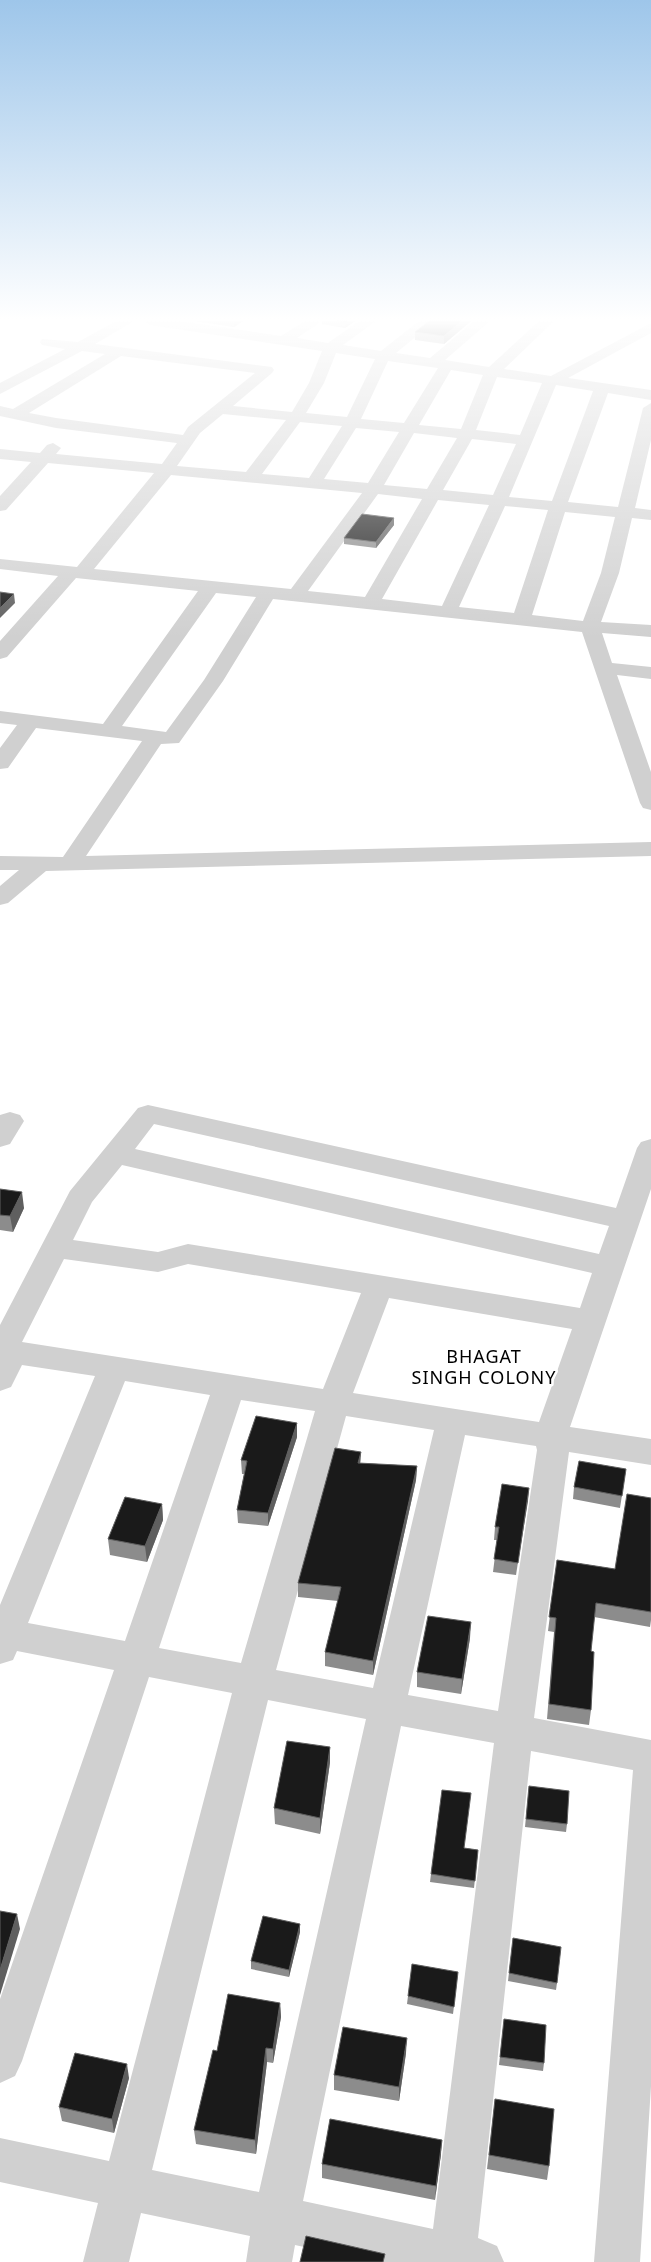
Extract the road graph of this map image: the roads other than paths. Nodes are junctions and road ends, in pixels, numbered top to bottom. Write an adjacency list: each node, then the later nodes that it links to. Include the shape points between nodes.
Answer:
1 (72, 427): 16 (street)
2 (85, 427): 13 (street)
3 (198, 427): 13 (street)
4 (289, 427): 18 (street)
5 (349, 427): 19 (street)
6 (397, 427): 11 (street)
7 (471, 427): 12 (street)
8 (531, 427): 14 (street)
9 (588, 427): 24 (street)
10 (646, 427): 25 (street)
11 (411, 428): 12 (street); 20 (street)
12 (468, 434): 14 (street); 21 (street)
13 (187, 440): 17 (street)
14 (525, 440): 22 (street)
15 (0, 454): 16 (street)
16 (44, 458): 17 (street); 23 (street)
17 (166, 470): 18 (street); 28 (street)
18 (250, 478): 19 (street)
19 (313, 484): 20 (street)
20 (373, 489): 21 (street); 31 (street)
21 (433, 495): 22 (street); 32 (street)
22 (499, 501): 24 (street); 33 (street)
23 (0, 506)
24 (558, 507): 25 (street); 34 (street)
25 (625, 512): 26 (street); 35 (street, via 610,573)
26 (651, 514)
27 (4, 569): 28 (street)
28 (76, 572): 29 (street); 37 (street)
29 (210, 586): 30 (street); 42 (street)
30 (268, 592): 31 (street); 43 (street, via 172,739)
31 (296, 595): 32 (street)
32 (371, 603): 33 (street)
33 (448, 612): 34 (street)
34 (521, 620): 35 (street)
35 (590, 628): 36 (street); 38 (street)
36 (651, 631)
37 (0, 654)
38 (603, 668): 39 (street); 45 (street)
39 (651, 673)
40 (0, 717): 41 (street)
41 (31, 721): 42 (street); 44 (street)
42 (108, 732): 43 (street)
43 (155, 738): 49 (street)
44 (0, 764)
45 (651, 803)
46 (651, 849): 49 (street)
47 (0, 863): 48 (street)
48 (40, 864): 49 (street); 50 (street)
49 (69, 864)
50 (0, 898)
51 (651, 1148): 53 (street)
52 (116, 1154): 53 (street, via 148,1114); 54 (street, via 80,1198); 55 (street)
53 (637, 1206): 55 (street)
54 (55, 1248): 56 (street, via 158,1262 188,1254); 58 (street)
55 (610, 1267): 57 (street)
56 (379, 1286): 57 (street); 61 (street)
57 (590, 1321): 63 (street)
58 (4, 1358): 59 (street)
59 (114, 1369): 60 (street); 65 (street)
60 (229, 1387): 61 (street); 66 (street)
61 (333, 1404): 62 (street); 67 (street)
62 (452, 1422): 63 (street); 68 (street)
63 (550, 1437): 64 (street); 69 (street, via 552,1450)
64 (651, 1452)
65 (2, 1639): 66 (street)
66 (138, 1659): 67 (street); 72 (street)
67 (254, 1681): 68 (street); 74 (street)
68 (387, 1706): 69 (street); 75 (street)
69 (514, 1730): 70 (street); 76 (street)
70 (651, 1757)
71 (651, 1774): 79 (street)
72 (0, 2061)
73 (0, 2160): 74 (street)
74 (124, 2186): 75 (street); 77 (street)
75 (276, 2218): 76 (street); 78 (street)
76 (467, 2259)
77 (106, 2262)
78 (269, 2262)
79 (616, 2262)

